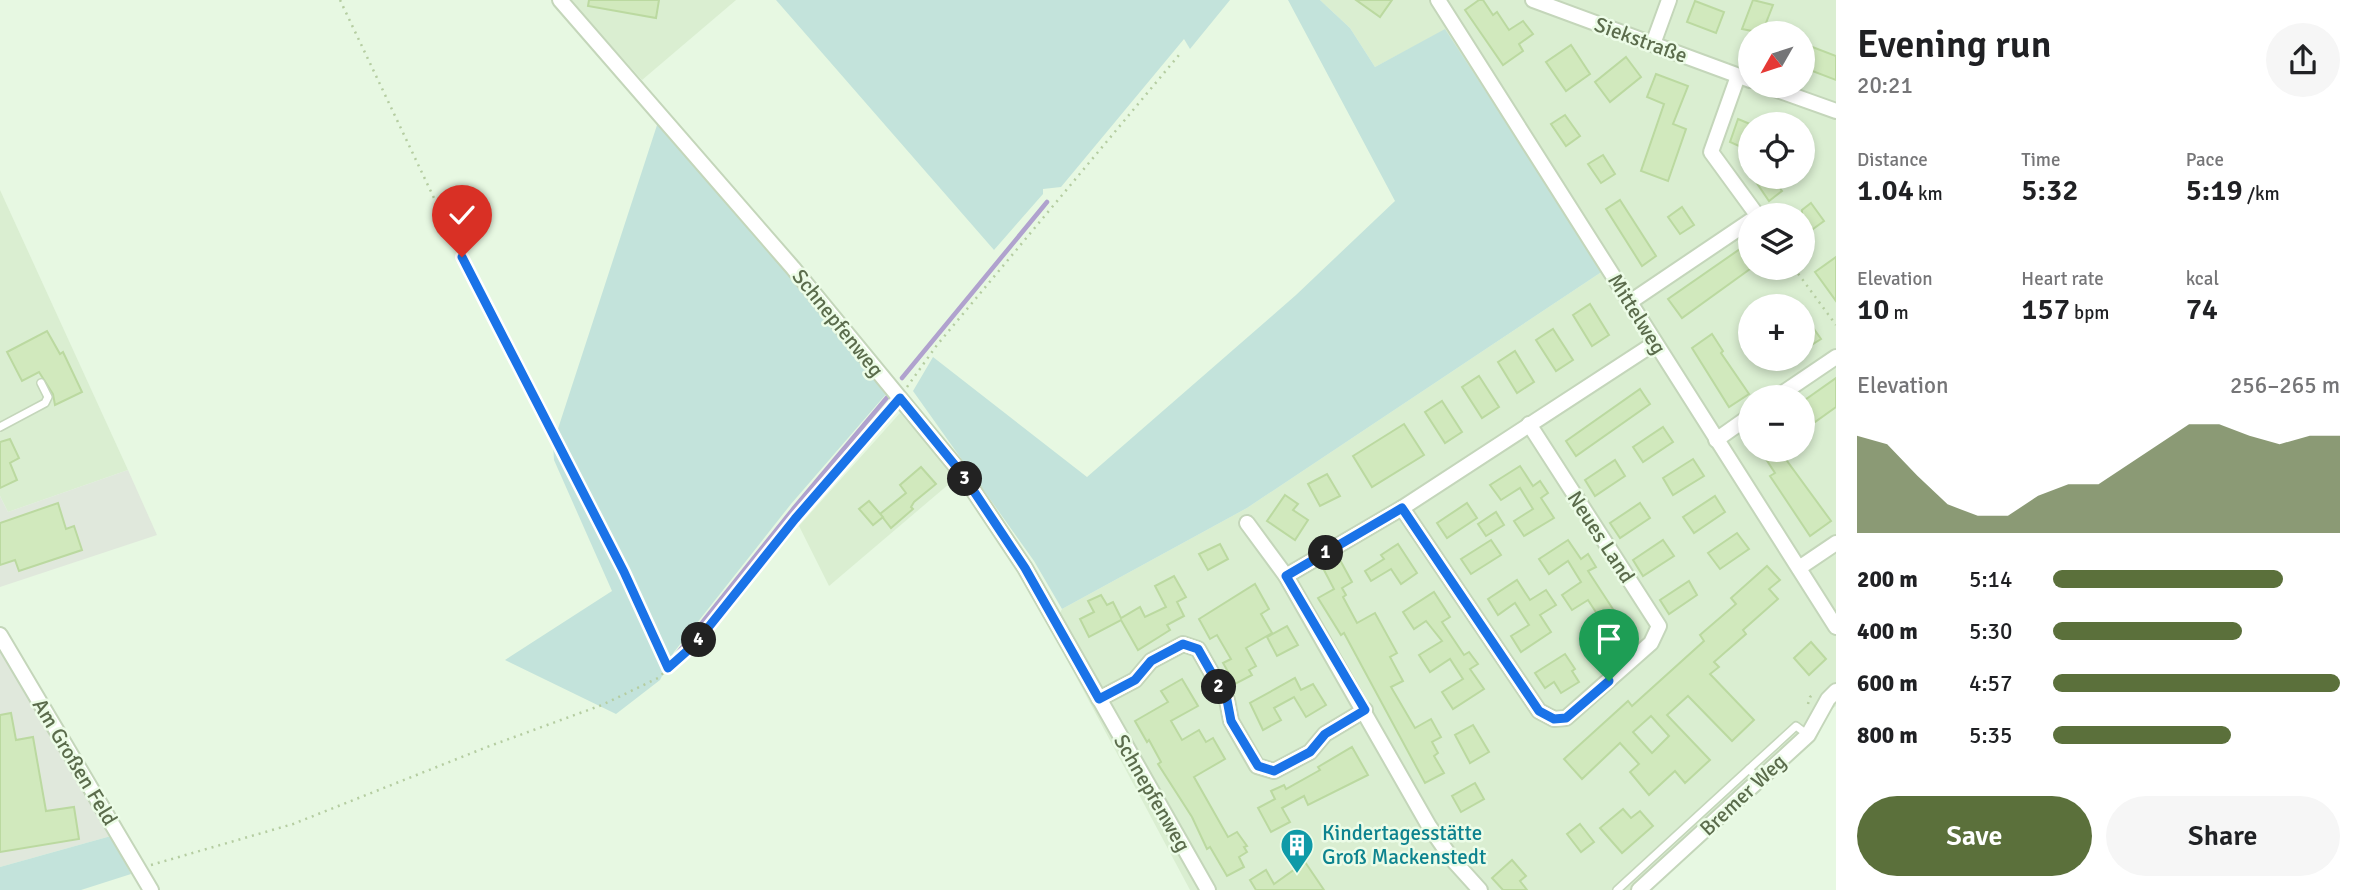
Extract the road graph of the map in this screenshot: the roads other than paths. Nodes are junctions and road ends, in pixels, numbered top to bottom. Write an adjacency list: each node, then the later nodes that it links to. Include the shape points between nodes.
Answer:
1 (560, 0): 29 (street, Schnepfenweg, via 717,178 963,475 1025,568)
2 (1438, 0): 12 (street, Mittelweg)
3 (1533, 0): 5 (street, Siekstraße)
4 (1669, 0): 5 (street)
5 (1653, 44): 6 (street, Siekstraße)
6 (1738, 76)
7 (1738, 91): 10 (street, via 1711,152)
8 (1800, 98): 9 (street)
9 (1836, 111)
10 (1748, 203)
11 (1738, 229): 12 (street)
12 (1630, 302): 13 (street, Mittelweg)
13 (1655, 342): 17 (street); 20 (street, Mittelweg, via 1670,357)
14 (1836, 357): 16 (street)
15 (41, 383): 19 (lane, via 46,403)
16 (1795, 385)
17 (1529, 424): 21 (street); 21 (street, Neues Land, via 1658,626 1651,643 1566,718 1554,719 1539,711)
18 (1738, 424): 20 (street)
19 (0, 427)
20 (1716, 440): 24 (street, Mittelweg)
21 (1402, 508): 25 (street)
22 (1247, 523): 25 (street)
23 (1836, 543): 24 (street)
24 (1799, 568): 26 (street, Mittelweg)
25 (1286, 576): 30 (street)
26 (1836, 627)
27 (0, 635): 32 (street, Am Großen Feld)
28 (1836, 691): 31 (street, Bremer Weg, via 1808,735 1754,774)
29 (1099, 699): 30 (street, via 1135,680 1151,661 1183,644 1198,649 1258,766 1274,771 1310,752 1325,734); 33 (street, Schnepfenweg)
30 (1365, 710): 34 (street, via 1429,825)
31 (1675, 847): 35 (lane); 36 (street, Bremer Weg)
32 (151, 890)
33 (1208, 890)
34 (1480, 890)
35 (1617, 890)
36 (1640, 890)

